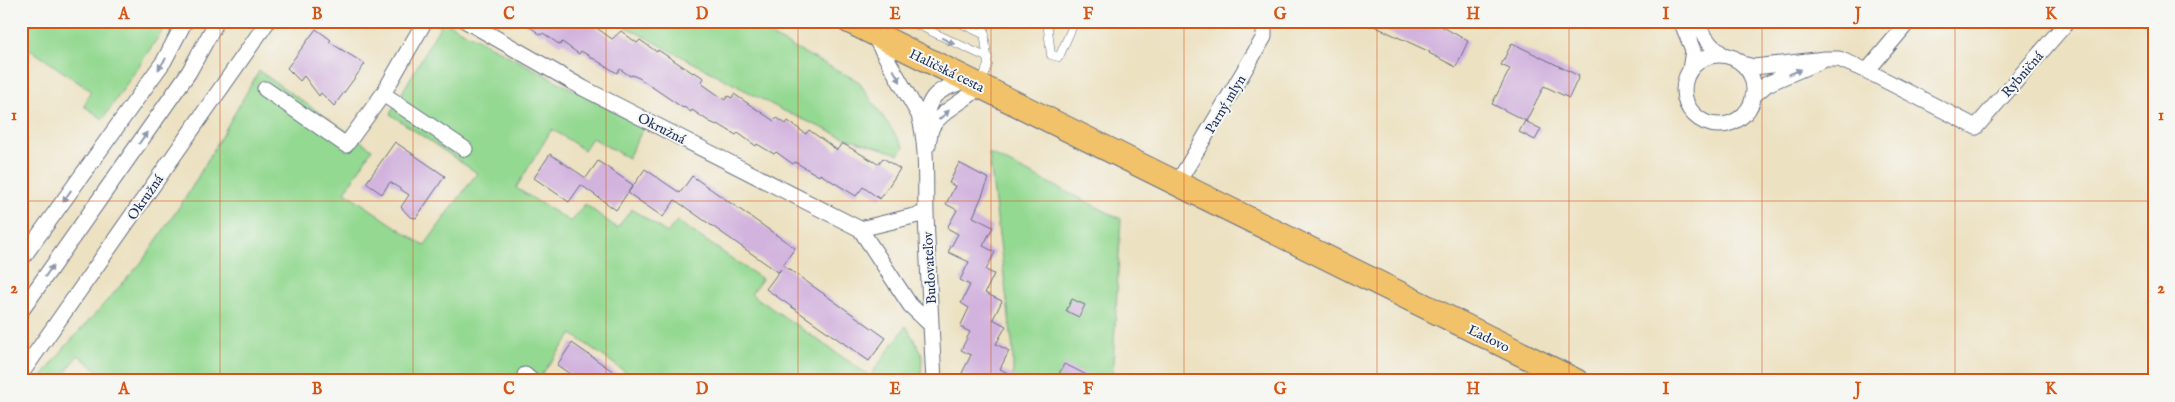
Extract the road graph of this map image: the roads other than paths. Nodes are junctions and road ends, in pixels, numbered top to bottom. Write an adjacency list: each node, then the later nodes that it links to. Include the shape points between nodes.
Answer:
1 (185, 21): 35 (street, one-way to 35, via 164,61)
2 (217, 21): 36 (street, one-way to 2, via 189,72)
3 (268, 21): 38 (street, Okružná)
4 (425, 21): 27 (street)
5 (466, 21): 34 (street, Okružná, via 583,88)
6 (849, 21): 17 (main road, Haličská cesta)
7 (909, 21): 20 (lane, one-way to 20)
8 (956, 21): 18 (lane)
9 (983, 21): 18 (lane)
10 (1047, 21): 11 (lane, via 1051,55 1059,57)
11 (1075, 21)
12 (1264, 21): 32 (street, Parný mlyn, via 1264,38)
13 (1681, 21): 23 (street, via 1693,50)
14 (1693, 21): 19 (street)
15 (1909, 21): 24 (street)
16 (2068, 21): 24 (street, Rybničná, via 1976,127)
17 (873, 34): 25 (main road, Haličská cesta); 29 (street, Budovateľov, one-way to 29, via 919,114)
18 (985, 35): 20 (lane)
19 (1722, 55): 22 (street); 23 (street, via 1707,57)
20 (988, 58): 25 (lane, via 988,64)
21 (1826, 59): 22 (street, via 1754,67); 24 (street, via 1839,59); 28 (street, one-way to 21, via 1767,84)
22 (1742, 64): 28 (street, via 1752,80)
23 (1690, 70): 28 (street, via 1685,82 1685,99 1693,114 1707,123 1732,122 1746,112)
24 (1867, 70)
25 (974, 83): 29 (street, Budovateľov, via 937,92 928,106); 31 (street, Budovateľov, one-way to 25, via 933,126 971,96); 32 (main road, Haličská cesta)
26 (265, 89): 27 (street, via 346,145)
27 (383, 94): 30 (street)
28 (1753, 96)
29 (923, 129): 31 (street, Budovateľov)
30 (465, 149)
31 (926, 156): 33 (street, Budovateľov)
32 (1177, 184): 40 (main road, Ľadovo)
33 (926, 212): 34 (street); 37 (street, Budovateľov)
34 (860, 228): 37 (street, via 910,305)
35 (21, 260)
36 (21, 311)
37 (931, 325): 39 (street, Budovateľov)
38 (21, 374)
39 (934, 381)
40 (1576, 381)

